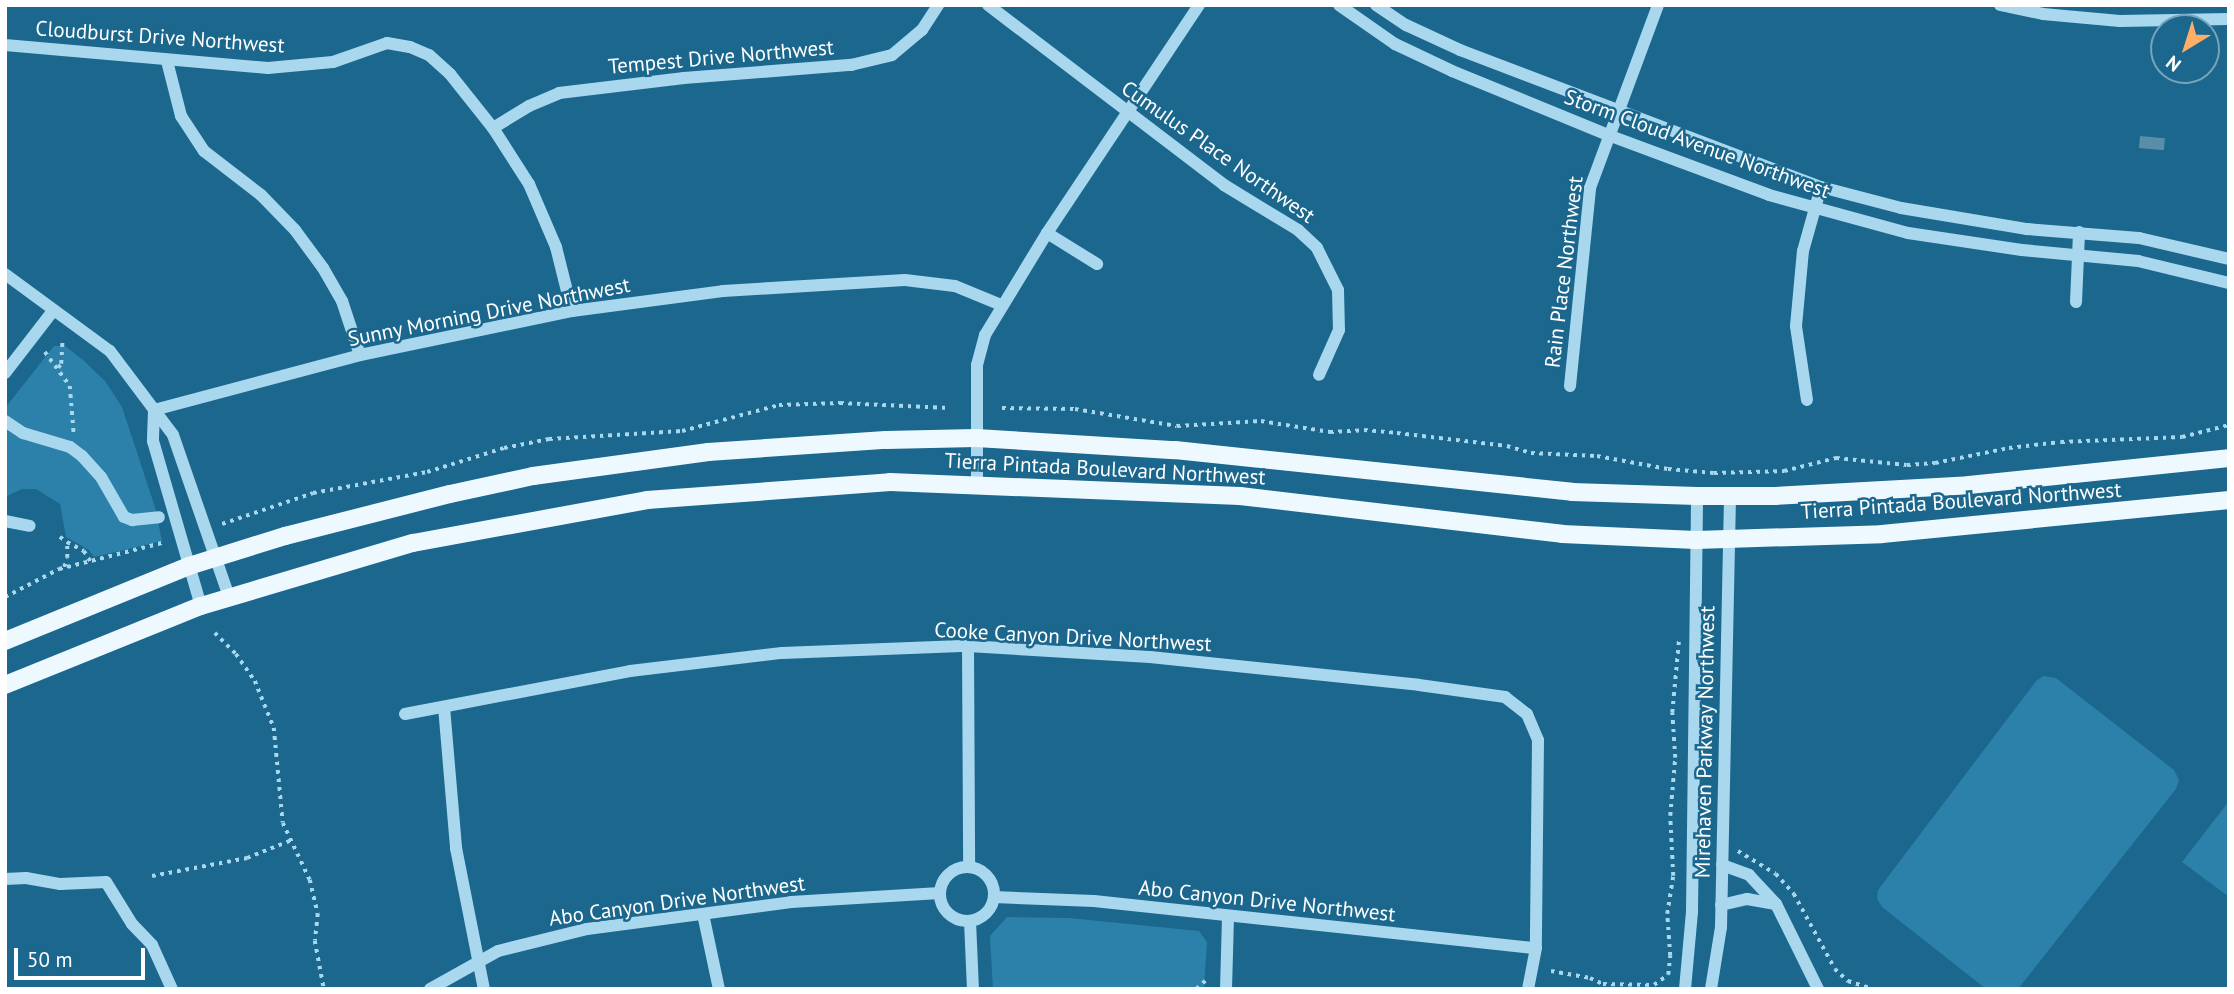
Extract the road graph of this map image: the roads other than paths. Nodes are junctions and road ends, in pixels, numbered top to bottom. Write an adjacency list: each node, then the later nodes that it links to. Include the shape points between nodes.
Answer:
1 (938, 5): 13 (street, Tempest Drive Northwest, via 922,30 892,55 851,65 559,93)
2 (988, 5): 12 (street, Cumulus Place Northwest)
3 (1199, 5): 12 (street)
4 (1339, 5): 14 (street, Storm Cloud Avenue Northwest, via 1395,44)
5 (1376, 5): 11 (street, Storm Cloud Avenue Northwest, via 1460,50)
6 (1658, 5): 11 (street, Rain Place Northwest)
7 (2000, 5): 8 (street, via 2120,22)
8 (2229, 19)
9 (5, 46): 10 (street, Cloudburst Drive Northwest)
10 (167, 61): 13 (street, Cloudburst Drive Northwest, via 268,68 334,62 387,43 410,47 429,55 450,74); 28 (street, via 181,116 204,151 261,195 295,230 342,301)
11 (1617, 111): 14 (street, Rain Place Northwest); 15 (street, Storm Cloud Avenue Northwest)
12 (1128, 113): 18 (street); 30 (street, Cumulus Place Northwest, via 1224,185 1298,230 1317,248 1338,290 1339,330)
13 (493, 128): 26 (street, Cloudburst Drive Northwest, via 529,184 556,247)
14 (1608, 135): 16 (street, Storm Cloud Avenue Northwest); 31 (street, Rain Place Northwest, via 1590,188)
15 (1821, 187): 16 (street); 17 (street, Storm Cloud Avenue Northwest, via 1901,208 2027,229)
16 (1814, 208): 19 (street, Storm Cloud Avenue Northwest, via 1908,233); 32 (street, via 1803,251 1796,326)
17 (2079, 232): 19 (street); 20 (street, Storm Cloud Avenue Northwest, via 2139,238)
18 (1047, 233): 21 (street); 25 (street)
19 (2078, 254): 23 (street, Storm Cloud Avenue Northwest, via 2138,261); 24 (street)
20 (2229, 259)
21 (1097, 264)
22 (5, 274): 27 (street)
23 (2229, 284)
24 (2076, 302)
25 (1001, 306): 26 (street, Sunny Morning Drive Northwest, via 955,286 905,280 723,291); 35 (street, via 985,335 977,365)
26 (572, 310): 28 (street, Sunny Morning Drive Northwest)
27 (53, 311): 29 (street); 33 (street, via 110,351)
28 (360, 355): 33 (street, Sunny Morning Drive Northwest)
29 (5, 373)
30 (1319, 375)
31 (1570, 386)
32 (1807, 400)
33 (154, 410): 46 (street, via 173,435); 47 (street, via 153,441)
34 (5, 421): 41 (street, via 23,433 70,447 93,466 124,517)
35 (976, 438): 37 (street); 38 (main road, Tierra Pintada Boulevard Northwest, via 1175,450 1572,492); 46 (main road, Tierra Pintada Boulevard Northwest, via 807,444 622,462 450,494)
36 (2229, 458): 39 (main road, Tierra Pintada Boulevard Northwest, via 1956,486)
37 (977, 485): 45 (main road, Tierra Pintada Boulevard Northwest, via 1240,496 1562,534); 48 (main road, Tierra Pintada Boulevard Northwest, via 890,482 648,500 413,543)
38 (1697, 496): 39 (main road, Tierra Pintada Boulevard Northwest); 45 (street, Mirehaven Parkway Northwest)
39 (1730, 496): 44 (street, Mirehaven Parkway Northwest)
40 (2229, 500): 44 (main road, Tierra Pintada Boulevard Northwest, via 1882,534)
41 (159, 517)
42 (5, 522): 43 (street)
43 (30, 526)
44 (1729, 539): 45 (main road, Tierra Pintada Boulevard Northwest); 55 (street, Mirehaven Parkway Northwest)
45 (1696, 540): 74 (street, Mirehaven Parkway Northwest, via 1692,912)
46 (216, 557): 47 (main road, Tierra Pintada Boulevard Northwest); 48 (street)
47 (189, 566): 49 (street); 50 (main road, Tierra Pintada Boulevard Northwest)
48 (229, 597): 49 (main road, Tierra Pintada Boulevard Northwest)
49 (201, 606): 52 (main road, Tierra Pintada Boulevard Northwest)
50 (5, 640)
51 (968, 646): 53 (street, Cooke Canyon Drive Northwest, via 782,653 630,671); 56 (street); 65 (street, Cooke Canyon Drive Northwest, via 1150,657 1505,697 1527,714 1538,740)
52 (5, 685)
53 (444, 707): 54 (street, Cooke Canyon Drive Northwest); 66 (street, via 456,848)
54 (405, 714)
55 (1723, 864): 60 (street, via 1749,875); 61 (street, Mirehaven Parkway Northwest)
56 (969, 867): 58 (street, via 946,877); 59 (street, via 991,880)
57 (5, 879): 67 (street, via 106,882 152,945)
58 (940, 893): 62 (street, Abo Canyon Drive Northwest, via 790,902); 64 (street, via 952,916)
59 (994, 897): 63 (street, Abo Canyon Drive Northwest, via 1094,901); 64 (street, via 986,913)
60 (1776, 904): 61 (street, via 1747,899); 76 (street)
61 (1721, 905): 75 (street, Mirehaven Parkway Northwest)
62 (703, 914): 66 (street, Abo Canyon Drive Northwest, via 587,929 498,951); 70 (street)
63 (1228, 916): 65 (street, Abo Canyon Drive Northwest); 72 (street)
64 (970, 921): 71 (street)
65 (1536, 948): 73 (street)
66 (478, 961): 68 (street, Abo Canyon Drive Northwest); 69 (street)
67 (172, 989)
68 (430, 989)
69 (484, 989)
70 (719, 989)
71 (973, 989)
72 (1226, 989)
73 (1528, 989)
74 (1685, 989)
75 (1711, 989)
76 (1818, 989)

